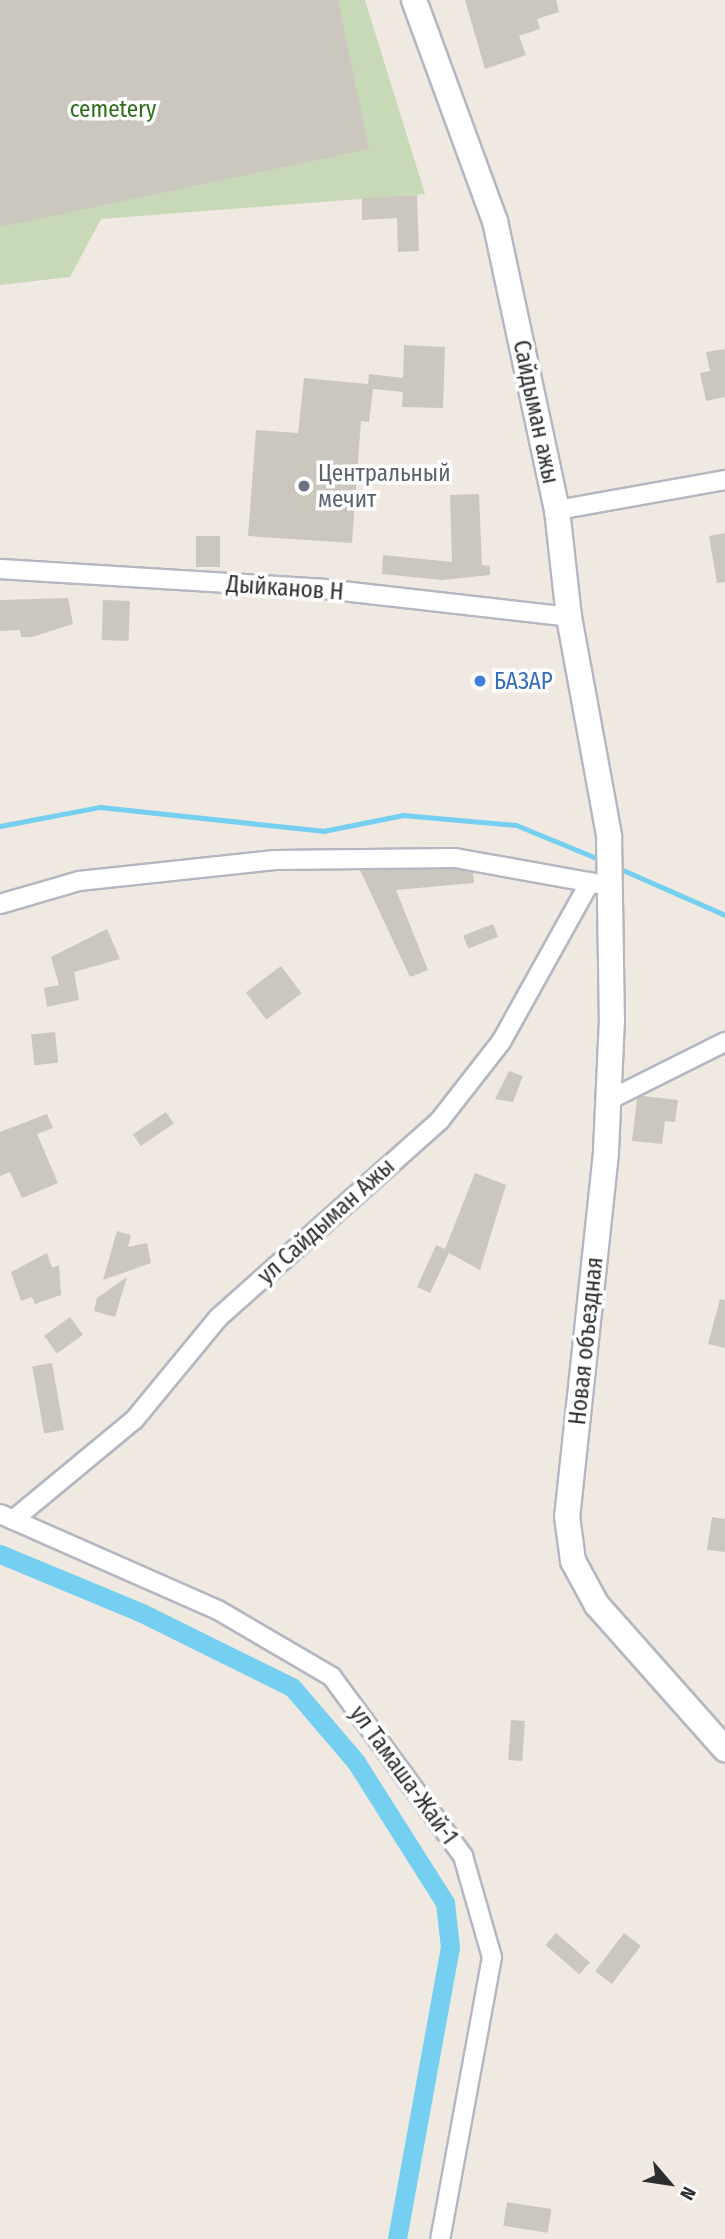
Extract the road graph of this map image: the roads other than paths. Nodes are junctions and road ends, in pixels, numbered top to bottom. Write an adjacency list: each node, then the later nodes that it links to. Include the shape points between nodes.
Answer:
1 (414, 0): 3 (main road, Сайдыман ажы, via 495,221)
2 (725, 480): 3 (street)
3 (557, 510): 5 (main road, Сайдыман ажы)
4 (0, 569): 5 (street, Дыйканов Н, via 325,589)
5 (569, 617): 6 (main road, Сайдыман ажы, via 608,836)
6 (603, 882): 7 (street, via 455,858 275,860 79,881); 9 (main road, Новая объездная); 10 (street, ул Сайдыман Ажы, via 501,1042 440,1120 218,1318 134,1420)
7 (0, 904)
8 (725, 1042): 9 (street)
9 (609, 1100): 11 (main road, Новая объездная, via 567,1516 573,1561 597,1605)
10 (6, 1517): 12 (street, ул Тамаша-Жай-1, via 218,1610 332,1677 463,1856 492,1956)
11 (725, 1749)
12 (440, 2239)

